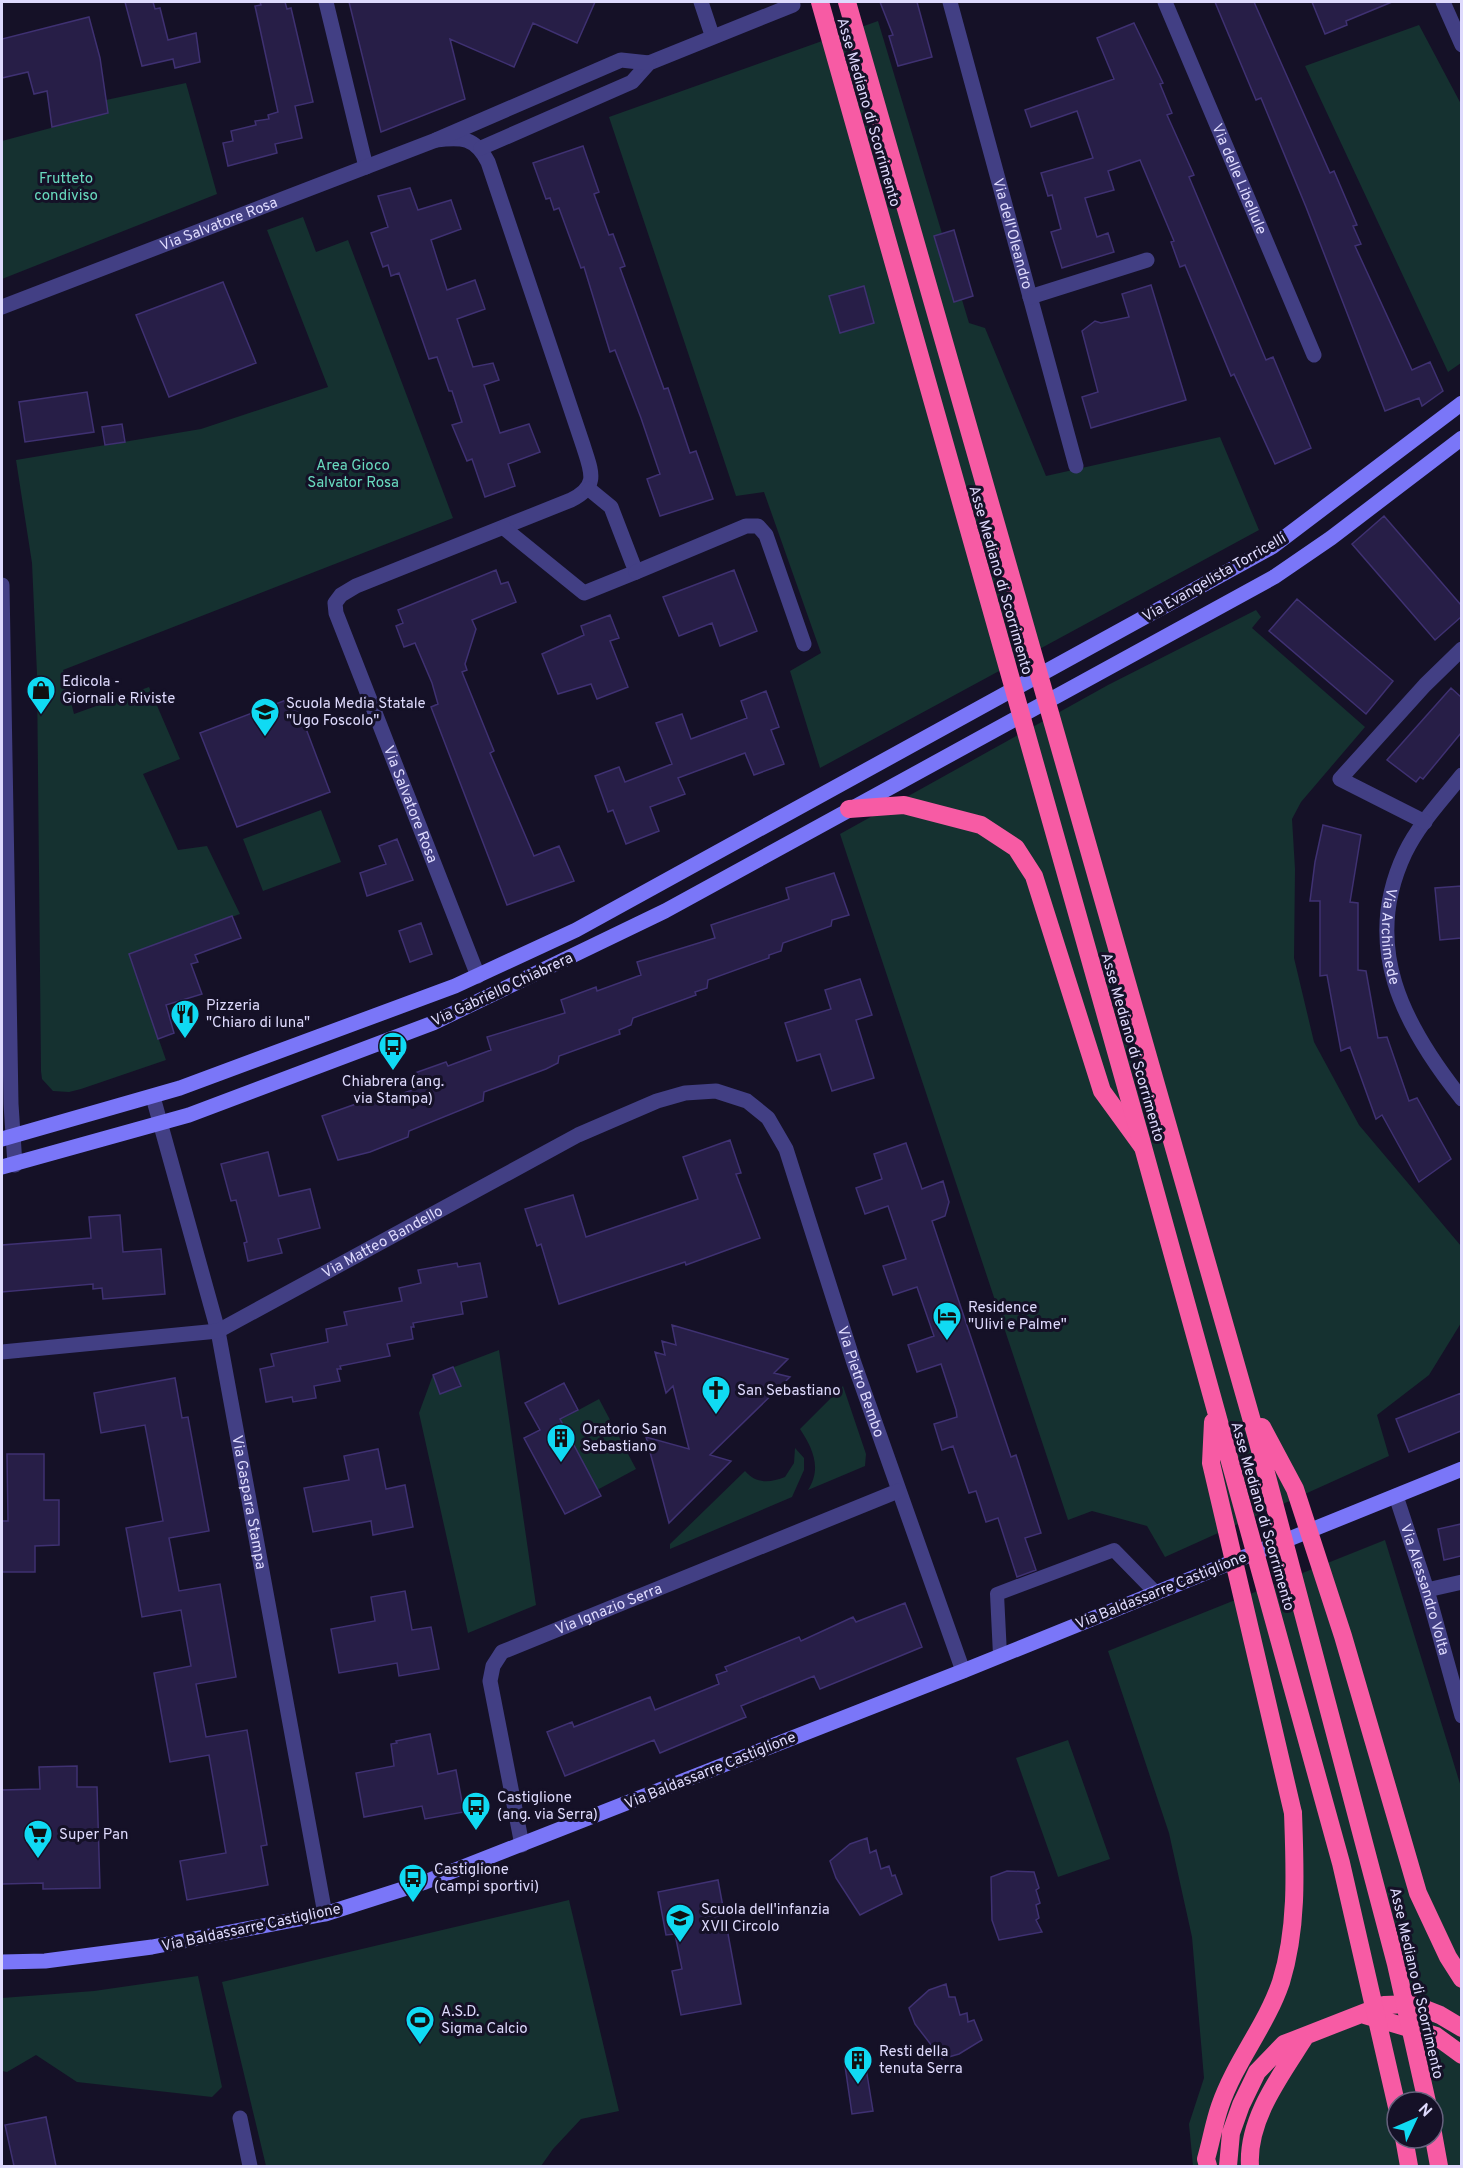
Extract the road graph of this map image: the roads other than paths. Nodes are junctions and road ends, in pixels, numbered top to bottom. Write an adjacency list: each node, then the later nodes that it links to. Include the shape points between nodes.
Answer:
1 (326, 2): 14 (street)
2 (701, 2): 9 (street)
3 (820, 2): 39 (highway, Asse Mediano di Scorrimento, bridge)
4 (847, 2): 43 (highway, Asse Mediano di Scorrimento, bridge)
5 (950, 2): 16 (street, Via dell'Oleandro)
6 (1165, 2): 18 (street, Via delle Libellule)
7 (1443, 2): 10 (street)
8 (793, 5): 9 (street, Via Salvatore Rosa)
9 (712, 35): 11 (street, Via Salvatore Rosa)
10 (1461, 45)
11 (649, 63): 12 (street, Via Salvatore Rosa, via 621,60); 13 (street, Via Salvatore Rosa, via 632,82)
12 (436, 140): 13 (street, Via Salvatore Rosa, via 466,139); 14 (street, Via Salvatore Rosa)
13 (481, 148): 22 (street, via 590,467)
14 (366, 167): 17 (street, Via Salvatore Rosa)
15 (1147, 260): 16 (street)
16 (1030, 297): 21 (street, Via dell'Oleandro)
17 (2, 307)
18 (1314, 355)
19 (1461, 403): 28 (street, Via Evangelista Torricelli, via 1272,547)
20 (1461, 438): 29 (street, Via Evangelista Torricelli, via 1274,577)
21 (1076, 466)
22 (589, 489): 23 (street, Via Salvatore Rosa); 24 (street, via 611,507)
23 (504, 528): 24 (street, via 584,592); 33 (street, Via Salvatore Rosa, via 356,586 335,603)
24 (636, 572): 26 (street, via 746,526 758,526 766,535)
25 (2, 585): 38 (street)
26 (804, 644)
27 (1461, 649): 32 (street, via 1340,779)
28 (950, 724): 33 (street, Via Gabriello Chiabrera, via 635,899)
29 (961, 749): 31 (street, Via Gabriello Chiabrera)
30 (1461, 775): 32 (street, Via Archimede)
31 (849, 809): 37 (street, Via Gabriello Chiabrera, via 665,911 433,1023); 39 (highway, via 904,805 981,825 1016,848 1034,876 1102,1091)
32 (1425, 822): 35 (street, Via Archimede, via 1406,852 1395,880 1387,911 1386,950 1407,1015 1426,1051)
33 (478, 976): 34 (street, Via Gabriello Chiabrera)
34 (153, 1097): 37 (street, Via Gaspara Stampa); 38 (street, Via Gabriello Chiabrera)
35 (1461, 1099)
36 (747, 1101): 41 (street, Via Matteo Bandello, via 716,1091 685,1093 578,1135); 46 (street, Via Pietro Bembo, via 768,1118 786,1149)
37 (162, 1123): 40 (street, Via Gabriello Chiabrera); 41 (street, Via Gaspara Stampa)
38 (7, 1138): 40 (street, Via Gabriello Chiabrera)
39 (1143, 1147): 44 (highway, Asse Mediano di Scorrimento, bridge)
40 (8, 1166)
41 (218, 1330): 42 (street, Via Matteo Bandello); 55 (street, Via Gaspara Stampa)
42 (2, 1352)
43 (1244, 1392): 57 (highway, bridge, via 1295,1489 1343,1636 1418,1893); 63 (highway, Asse Mediano di Scorrimento, bridge, via 1396,1964)
44 (1214, 1405): 62 (highway, Asse Mediano di Scorrimento, bridge, via 1341,1863); 68 (highway, bridge, via 1211,1463 1293,1813 1296,1881 1281,1981 1220,2105 1206,2159)
45 (1461, 1469): 47 (street, Via Baldassarre Castiglione)
46 (898, 1491): 52 (street, Via Pietro Bembo); 54 (street, Via Ignazio Serra, via 502,1652 490,1681)
47 (1396, 1496): 49 (street, Via Alessandro Volta); 50 (street, Via Baldassarre Castiglione)
48 (1461, 1582): 49 (street)
49 (1427, 1590): 53 (street, Via Alessandro Volta)
50 (1156, 1593): 51 (street, Via Baldassarre Castiglione); 51 (lane, via 1114,1550 997,1594)
51 (1000, 1655): 52 (street, Via Baldassarre Castiglione)
52 (963, 1671): 54 (street, Via Baldassarre Castiglione)
53 (1461, 1716)
54 (522, 1845): 55 (street, Via Baldassarre Castiglione)
55 (325, 1914): 56 (street, Via Baldassarre Castiglione, via 152,1947 45,1961)
56 (2, 1962)
57 (1461, 1979)
58 (1364, 2014): 59 (highway, via 1384,2005 1412,2004); 60 (highway); 61 (highway, via 1436,2036)
59 (1461, 2028)
60 (1305, 2037): 69 (highway, via 1284,2044 1257,2072 1232,2133); 70 (highway, via 1265,2100)
61 (1461, 2055)
62 (1393, 2090)
63 (1424, 2090)
64 (240, 2118): 67 (street)
65 (1406, 2150): 71 (highway)
66 (1437, 2150): 72 (highway)
67 (250, 2166)
68 (1208, 2166)
69 (1228, 2166)
70 (1250, 2166)
71 (1409, 2166)
72 (1440, 2166)

